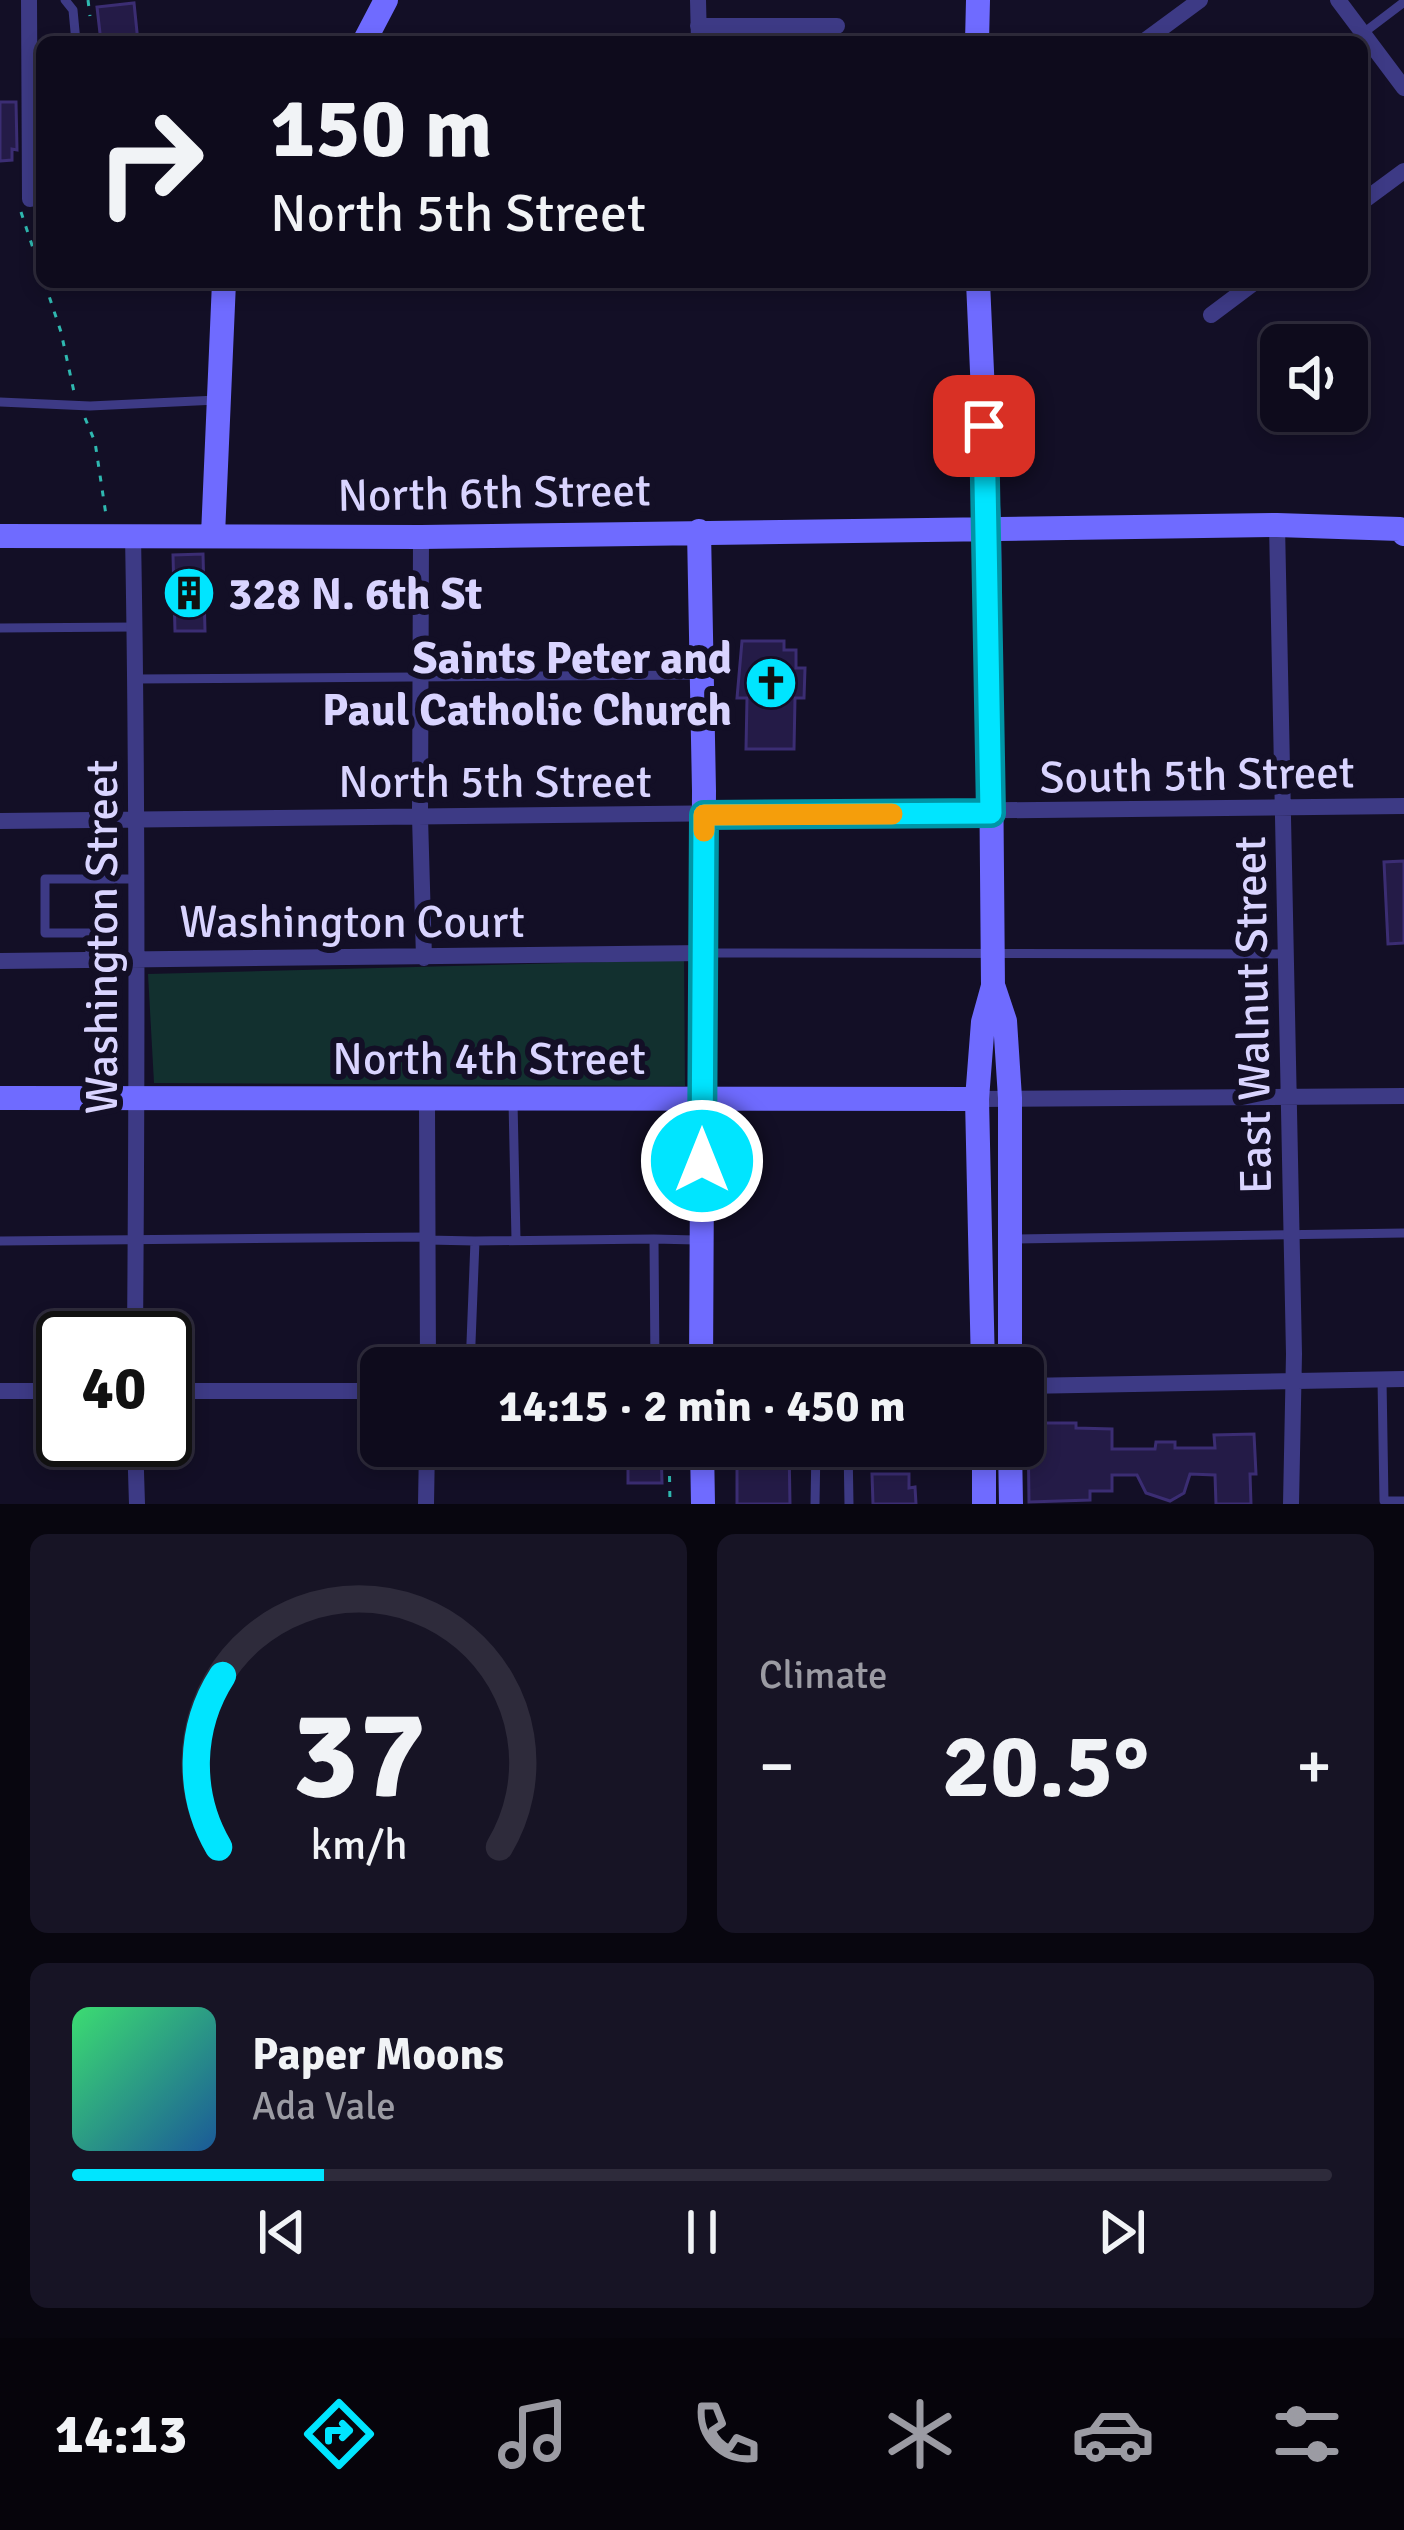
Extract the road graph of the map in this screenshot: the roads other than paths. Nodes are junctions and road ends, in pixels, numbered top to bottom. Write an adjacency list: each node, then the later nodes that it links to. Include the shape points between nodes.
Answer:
1 (29, 0): 17 (street)
2 (65, 0): 12 (lane)
3 (386, 0): 13 (street)
4 (698, 0): 10 (street)
5 (977, 0): 14 (street)
6 (1200, 0): 15 (street)
7 (1338, 0): 11 (street)
8 (1404, 2): 11 (lane)
9 (837, 26): 10 (street)
10 (698, 34)
11 (1362, 34)
12 (75, 36)
13 (367, 36)
14 (977, 36)
15 (1151, 36)
16 (1368, 42): 18 (street)
17 (36, 87): 21 (street)
18 (1404, 88)
19 (1404, 171): 20 (street)
20 (1368, 198)
21 (24, 199)
22 (224, 288): 26 (street)
23 (978, 288): 29 (street)
24 (1247, 288): 25 (street)
25 (1211, 315)
26 (217, 400): 27 (lane); 32 (street)
27 (0, 402)
28 (1277, 525): 29 (street, North 6th Street); 30 (street, North 6th Street); 42 (street, East Walnut Street)
29 (989, 527): 31 (street, North 6th Street); 43 (street)
30 (1403, 529)
31 (699, 531): 35 (street, North 6th Street); 38 (street)
32 (213, 535): 34 (street, North 6th Street); 35 (street, North 6th Street)
33 (0, 536): 34 (street, North 6th Street)
34 (133, 536): 36 (street, Washington Street)
35 (421, 537): 40 (street)
36 (135, 627): 37 (lane); 39 (street, Washington Street)
37 (0, 628)
38 (702, 675): 40 (lane); 44 (street)
39 (136, 679): 40 (lane); 46 (street, Washington Street)
40 (421, 679): 45 (street)
41 (1404, 806): 42 (street, South 5th Street)
42 (1285, 808): 43 (street, South 5th Street); 50 (street, East Walnut Street)
43 (991, 813): 44 (street, North 5th Street); 51 (street)
44 (704, 815): 45 (street, North 5th Street); 49 (street)
45 (420, 817): 46 (street, North 5th Street); 53 (street)
46 (139, 820): 47 (street, North 5th Street); 48 (street, Washington Street)
47 (0, 821)
48 (137, 879): 52 (street, Washington Street); 54 (lane, via 45,879 45,933 90,933)
49 (704, 953): 51 (lane); 53 (street, Washington Court); 63 (street)
50 (1286, 954): 51 (lane); 57 (street, East Walnut Street)
51 (992, 956): 56 (street)
52 (134, 958): 53 (street, Washington Court); 54 (street, Washington Court); 59 (street, Washington Street)
53 (424, 958)
54 (90, 959): 55 (street, Washington Court)
55 (0, 961)
56 (993, 986): 61 (street, via 1005,1021); 62 (street)
57 (1288, 1096): 58 (street); 61 (street); 67 (street, East Walnut Street)
58 (1404, 1096)
59 (137, 1097): 60 (street, North 4th Street); 64 (street, North 4th Street); 71 (street, Washington Street)
60 (0, 1098)
61 (1010, 1098): 62 (street); 70 (street)
62 (977, 1099): 63 (street, North 4th Street); 81 (street)
63 (703, 1101): 65 (street, North 4th Street); 74 (street)
64 (427, 1102): 65 (street, North 4th Street); 68 (street)
65 (513, 1102): 73 (lane)
66 (1404, 1233): 67 (lane)
67 (1291, 1235): 70 (lane); 83 (street, East Walnut Street)
68 (427, 1239): 71 (lane); 72 (lane); 77 (street)
69 (654, 1239): 73 (lane); 74 (lane); 79 (lane)
70 (1010, 1239): 82 (street)
71 (136, 1240): 75 (lane); 76 (street, Washington Street)
72 (475, 1240): 73 (lane); 78 (lane)
73 (516, 1240)
74 (702, 1240): 80 (street)
75 (0, 1241)
76 (135, 1311)
77 (428, 1347)
78 (471, 1347)
79 (655, 1347)
80 (701, 1347)
81 (983, 1347)
82 (1010, 1347)
83 (1293, 1378): 84 (street); 86 (street); 106 (street, East Walnut Street)
84 (1382, 1379): 85 (street); 98 (lane, via 1384,1501)
85 (1404, 1379)
86 (1044, 1385)
87 (0, 1391): 88 (street)
88 (36, 1391)
89 (192, 1391): 90 (street)
90 (360, 1391)
91 (136, 1467): 99 (street)
92 (427, 1467): 100 (street)
93 (702, 1467): 101 (street)
94 (815, 1467): 102 (lane)
95 (848, 1467): 103 (lane)
96 (984, 1467): 104 (street)
97 (1010, 1467): 105 (street)
98 (1404, 1502)
99 (137, 1504)
100 (426, 1504)
101 (703, 1504)
102 (815, 1504)
103 (849, 1504)
104 (984, 1504)
105 (1011, 1504)
106 (1291, 1504)

